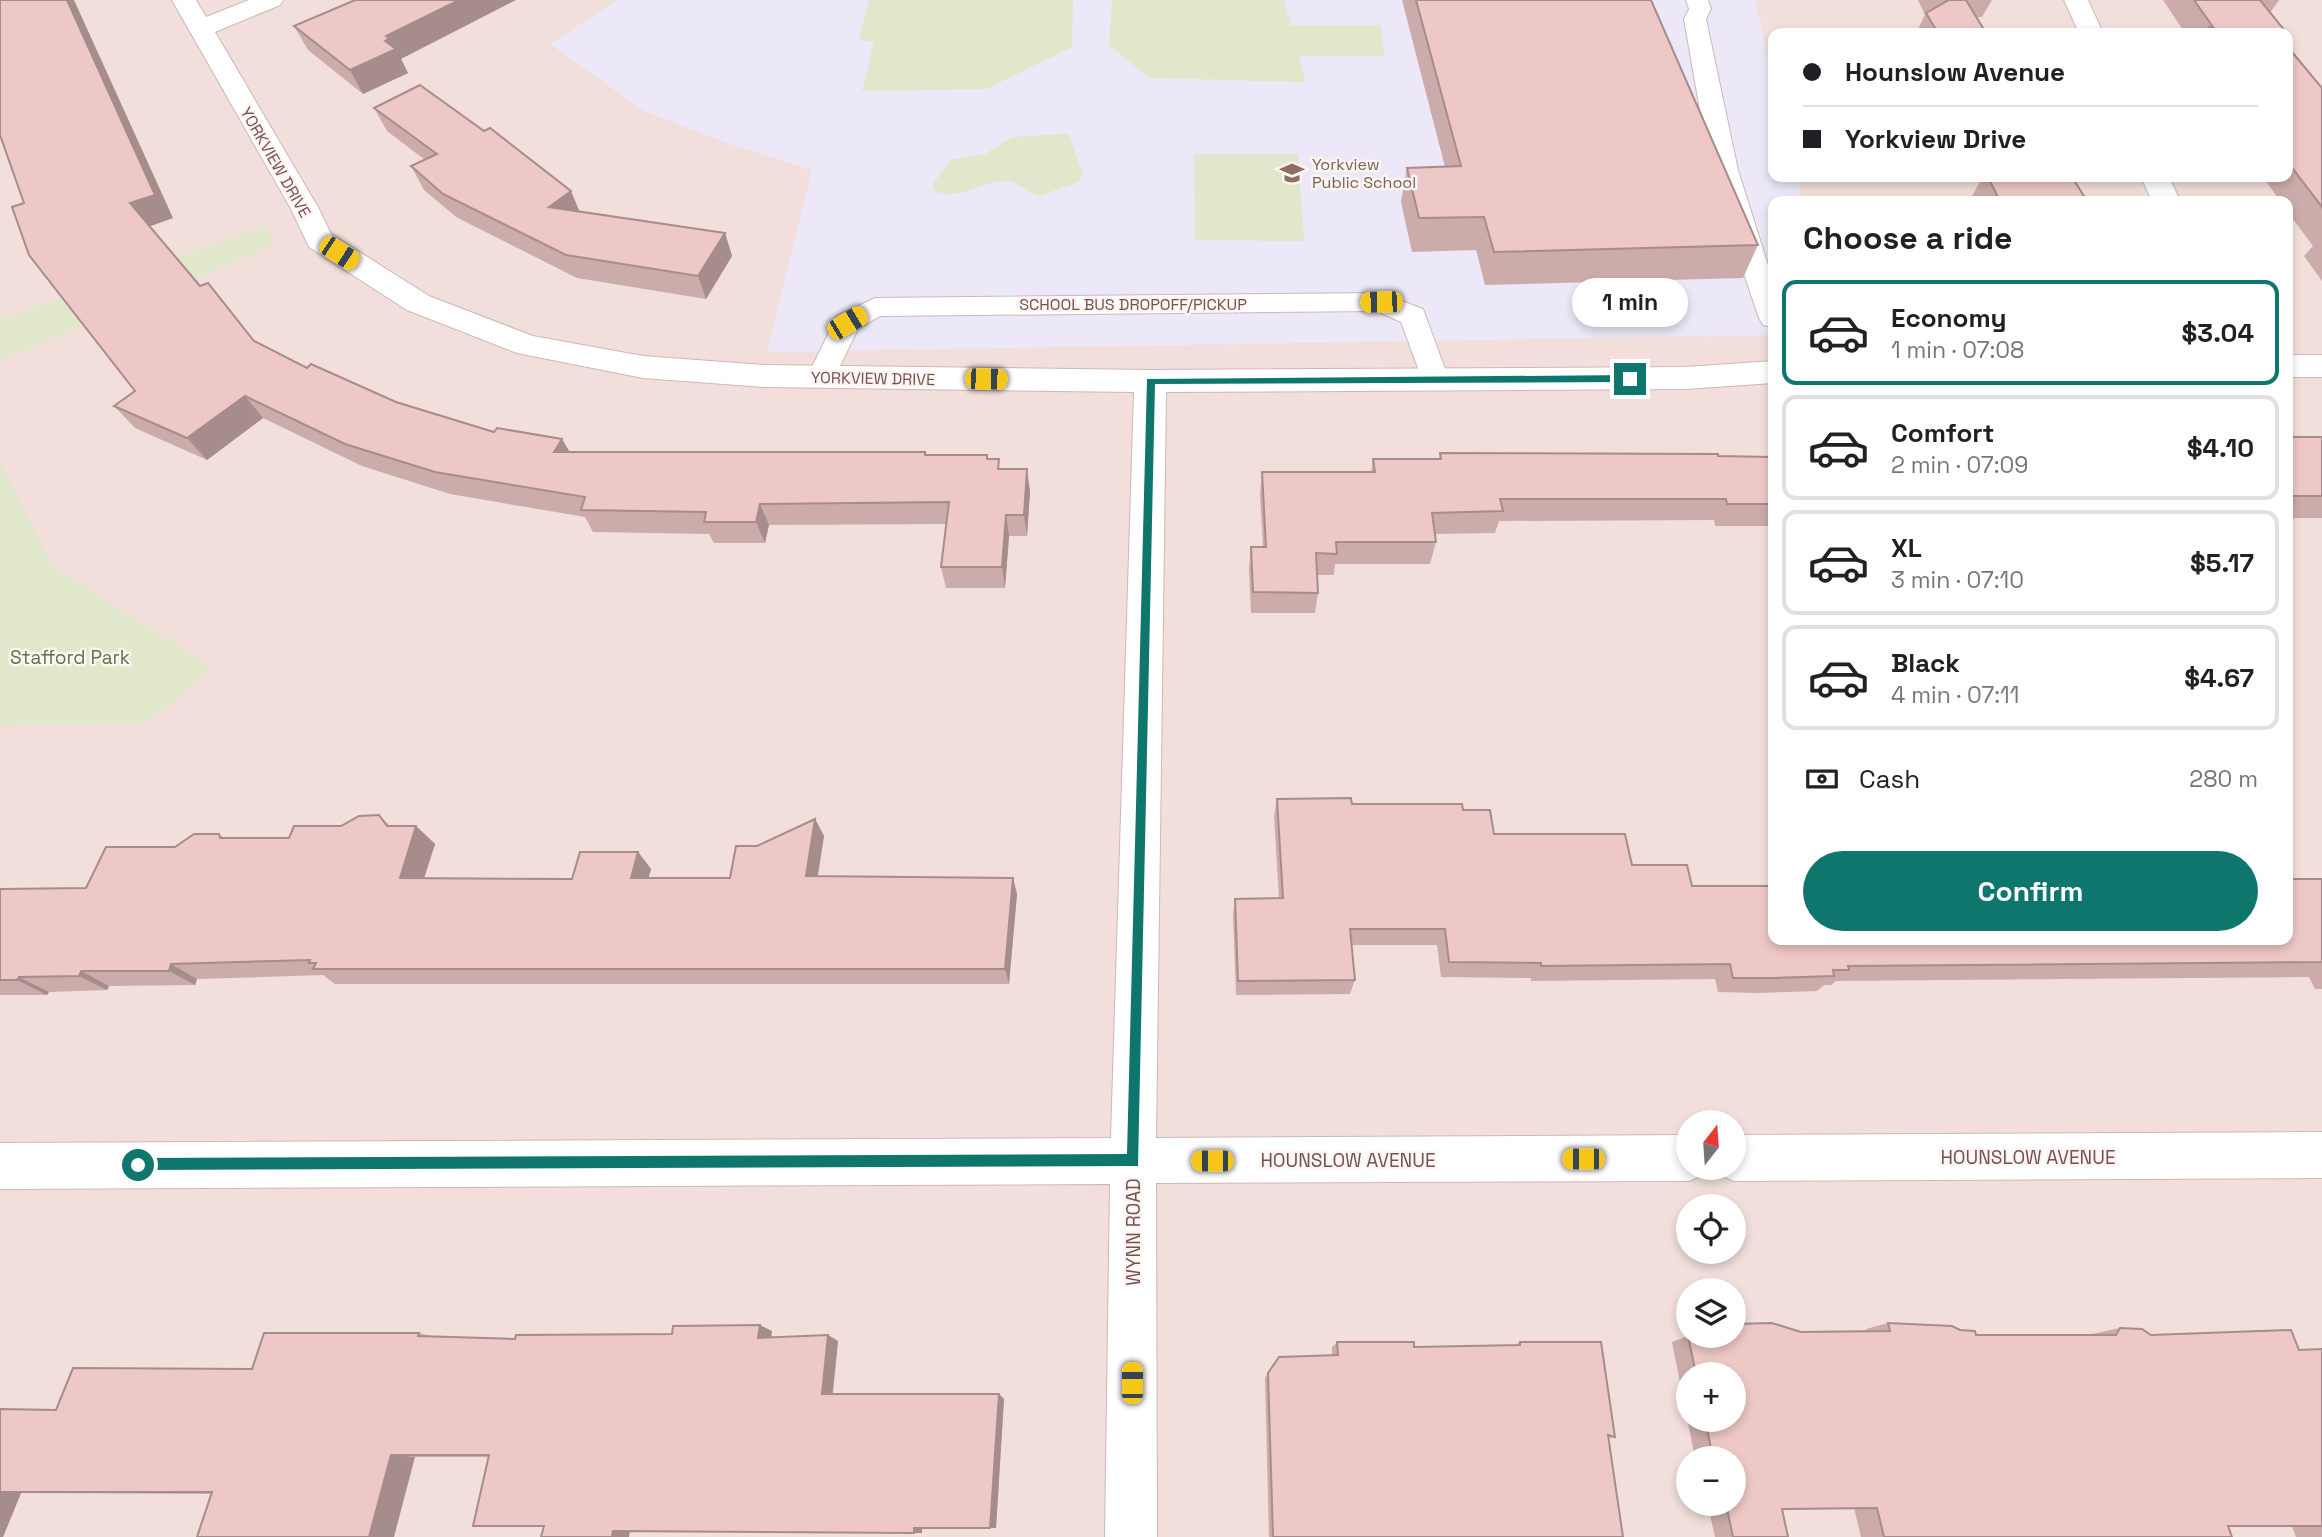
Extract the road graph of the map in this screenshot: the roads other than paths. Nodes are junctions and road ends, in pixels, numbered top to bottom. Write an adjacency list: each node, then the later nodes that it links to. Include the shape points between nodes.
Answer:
1 (184, 0): 6 (street, YORKVIEW DRIVE)
2 (271, 0): 6 (street)
3 (1698, 0): 7 (lane, via 1695,19 1706,92 1753,267)
4 (2076, 0): 5 (street)
5 (2089, 28)
6 (199, 29): 11 (street, YORKVIEW DRIVE, via 319,240 418,303 528,346 643,367)
7 (1768, 305)
8 (2293, 366): 9 (street)
9 (2322, 366)
10 (1768, 372): 12 (street, YORKVIEW DRIVE, via 1686,378)
11 (821, 377): 12 (lane, SCHOOL BUS DROPOFF/PICKUP, via 847,323 875,307 1381,302 1413,316); 13 (street, YORKVIEW DRIVE)
12 (1435, 380): 13 (street, YORKVIEW DRIVE)
13 (1150, 381): 17 (street, WYNN ROAD)
14 (2322, 1155): 16 (street, HOUNSLOW AVENUE)
15 (1676, 1158): 17 (street, HOUNSLOW AVENUE)
16 (1746, 1158)
17 (1133, 1161): 18 (street, HOUNSLOW AVENUE); 19 (street, WYNN ROAD)
18 (0, 1166)
19 (1131, 1537)

